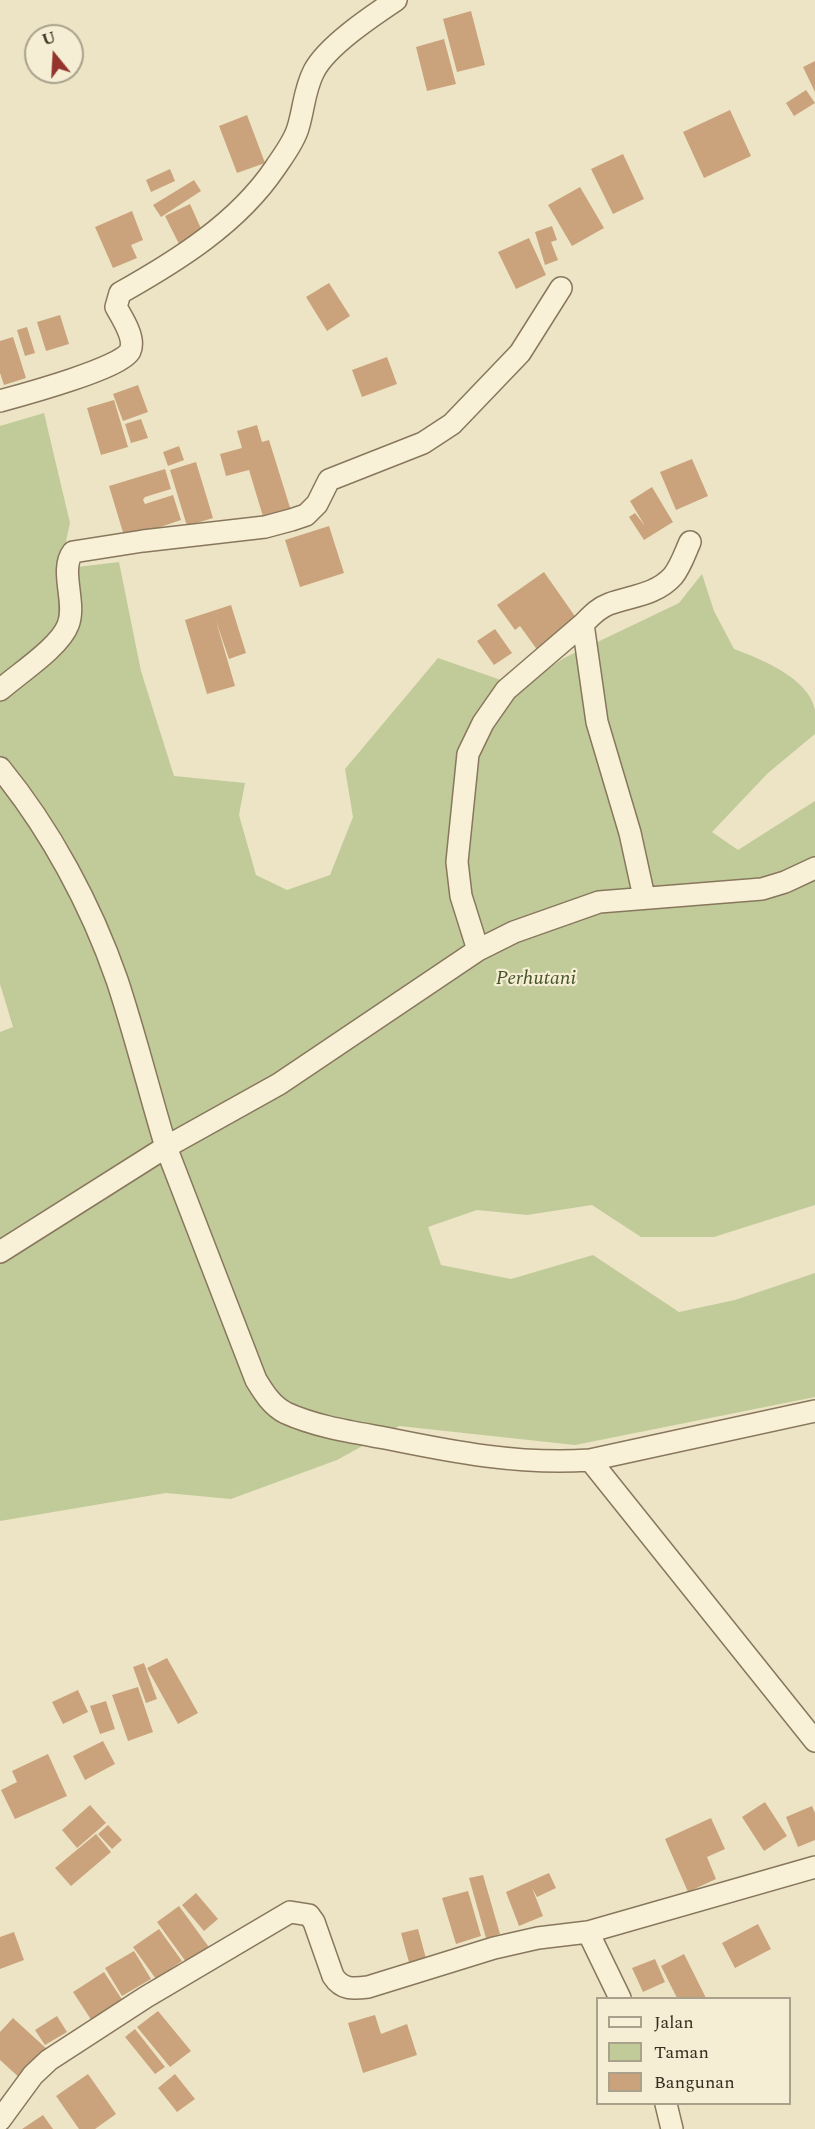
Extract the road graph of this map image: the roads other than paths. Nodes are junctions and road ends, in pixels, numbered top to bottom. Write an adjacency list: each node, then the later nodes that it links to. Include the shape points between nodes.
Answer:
1 (396, 0): 3 (street, via 328,53 315,69 306,90 298,131 274,170 248,200 212,235 120,293 116,307 131,346 123,359)
2 (561, 288): 6 (street, via 520,353 452,424 423,443 329,480 317,504 306,515 265,527 73,552 68,565 69,624 50,647)
3 (0, 401)
4 (690, 542): 5 (street, via 678,568 663,584 608,604)
5 (583, 624): 9 (street, via 597,722 630,833); 10 (street, via 506,690 468,754 457,862 461,896)
6 (0, 690)
7 (0, 768): 11 (street, via 22,797 83,899 116,978)
8 (815, 868): 9 (street, via 762,889)
9 (644, 897): 10 (street, via 599,902 552,916)
10 (478, 950): 11 (street, via 279,1084)
11 (166, 1147): 12 (street); 14 (street, via 256,1380 266,1398 284,1412 311,1422 460,1453 513,1460)
12 (0, 1251)
13 (815, 1411): 14 (street)
14 (590, 1460): 15 (street)
15 (815, 1741)
16 (815, 1867): 17 (street)
17 (588, 1932): 18 (street); 20 (street, via 494,1948 351,1989 333,1976 309,1915 290,1912 49,2060)
18 (620, 1997)
19 (666, 2105): 21 (street)
20 (0, 2120)
21 (672, 2129)

